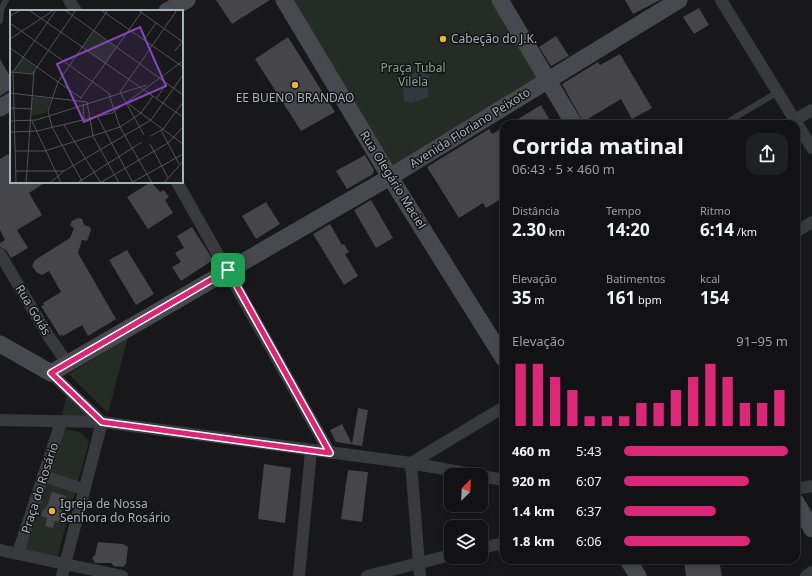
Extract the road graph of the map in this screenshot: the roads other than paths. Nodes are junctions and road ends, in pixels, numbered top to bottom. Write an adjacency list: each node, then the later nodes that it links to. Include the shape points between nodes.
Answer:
1 (6, 0): 10 (lane, via 1,10)
2 (69, 0): 8 (street)
3 (187, 0): 9 (street)
4 (284, 0): 21 (street, Rua Olegário Maciel)
5 (500, 0): 11 (street)
6 (679, 0): 11 (street, Avenida Floriano Peixoto)
7 (721, 0): 12 (street)
8 (75, 10)
9 (169, 10)
10 (0, 21)
11 (548, 79): 16 (street); 21 (street, Avenida Floriano Peixoto)
12 (778, 92): 17 (lane); 18 (street)
13 (10, 102): 14 (street)
14 (0, 108)
15 (812, 110): 18 (street)
16 (572, 120)
17 (731, 120)
18 (795, 120)
19 (800, 128): 20 (street)
20 (812, 148)
21 (390, 177): 26 (street, Avenida Floriano Peixoto); 28 (street, Rua Olegário Maciel)
22 (178, 183): 26 (street)
23 (812, 222): 24 (street)
24 (800, 230)
25 (0, 254): 29 (street, Rua Goiás)
26 (228, 270): 29 (street, Avenida Floriano Peixoto); 36 (street)
27 (0, 344): 30 (street)
28 (500, 353)
29 (68, 364): 30 (street, Avenida Floriano Peixoto)
30 (51, 373): 34 (street)
31 (500, 409): 37 (street)
32 (0, 420): 33 (street)
33 (61, 422): 34 (street); 39 (street, Praça do Rosário)
34 (102, 422): 35 (street); 53 (street)
35 (311, 450): 36 (street); 58 (street)
36 (330, 453): 37 (street)
37 (411, 463): 38 (street); 52 (street)
38 (444, 469)
39 (43, 476): 43 (street); 50 (street, Praça do Rosário)
40 (488, 477): 41 (street)
41 (500, 479)
42 (812, 486): 44 (street)
43 (77, 487)
44 (800, 488)
45 (800, 509): 46 (street)
46 (812, 529)
47 (500, 544): 48 (street)
48 (488, 546)
49 (0, 550): 50 (street)
50 (18, 553): 53 (street)
51 (444, 556): 52 (street)
52 (418, 562): 59 (street); 60 (street); 61 (street)
53 (65, 564): 56 (street); 57 (street)
54 (630, 564): 62 (street)
55 (812, 572): 63 (street)
56 (62, 576)
57 (122, 576)
58 (299, 576)
59 (367, 576)
60 (420, 576)
61 (426, 576)
62 (638, 576)
63 (806, 576)

